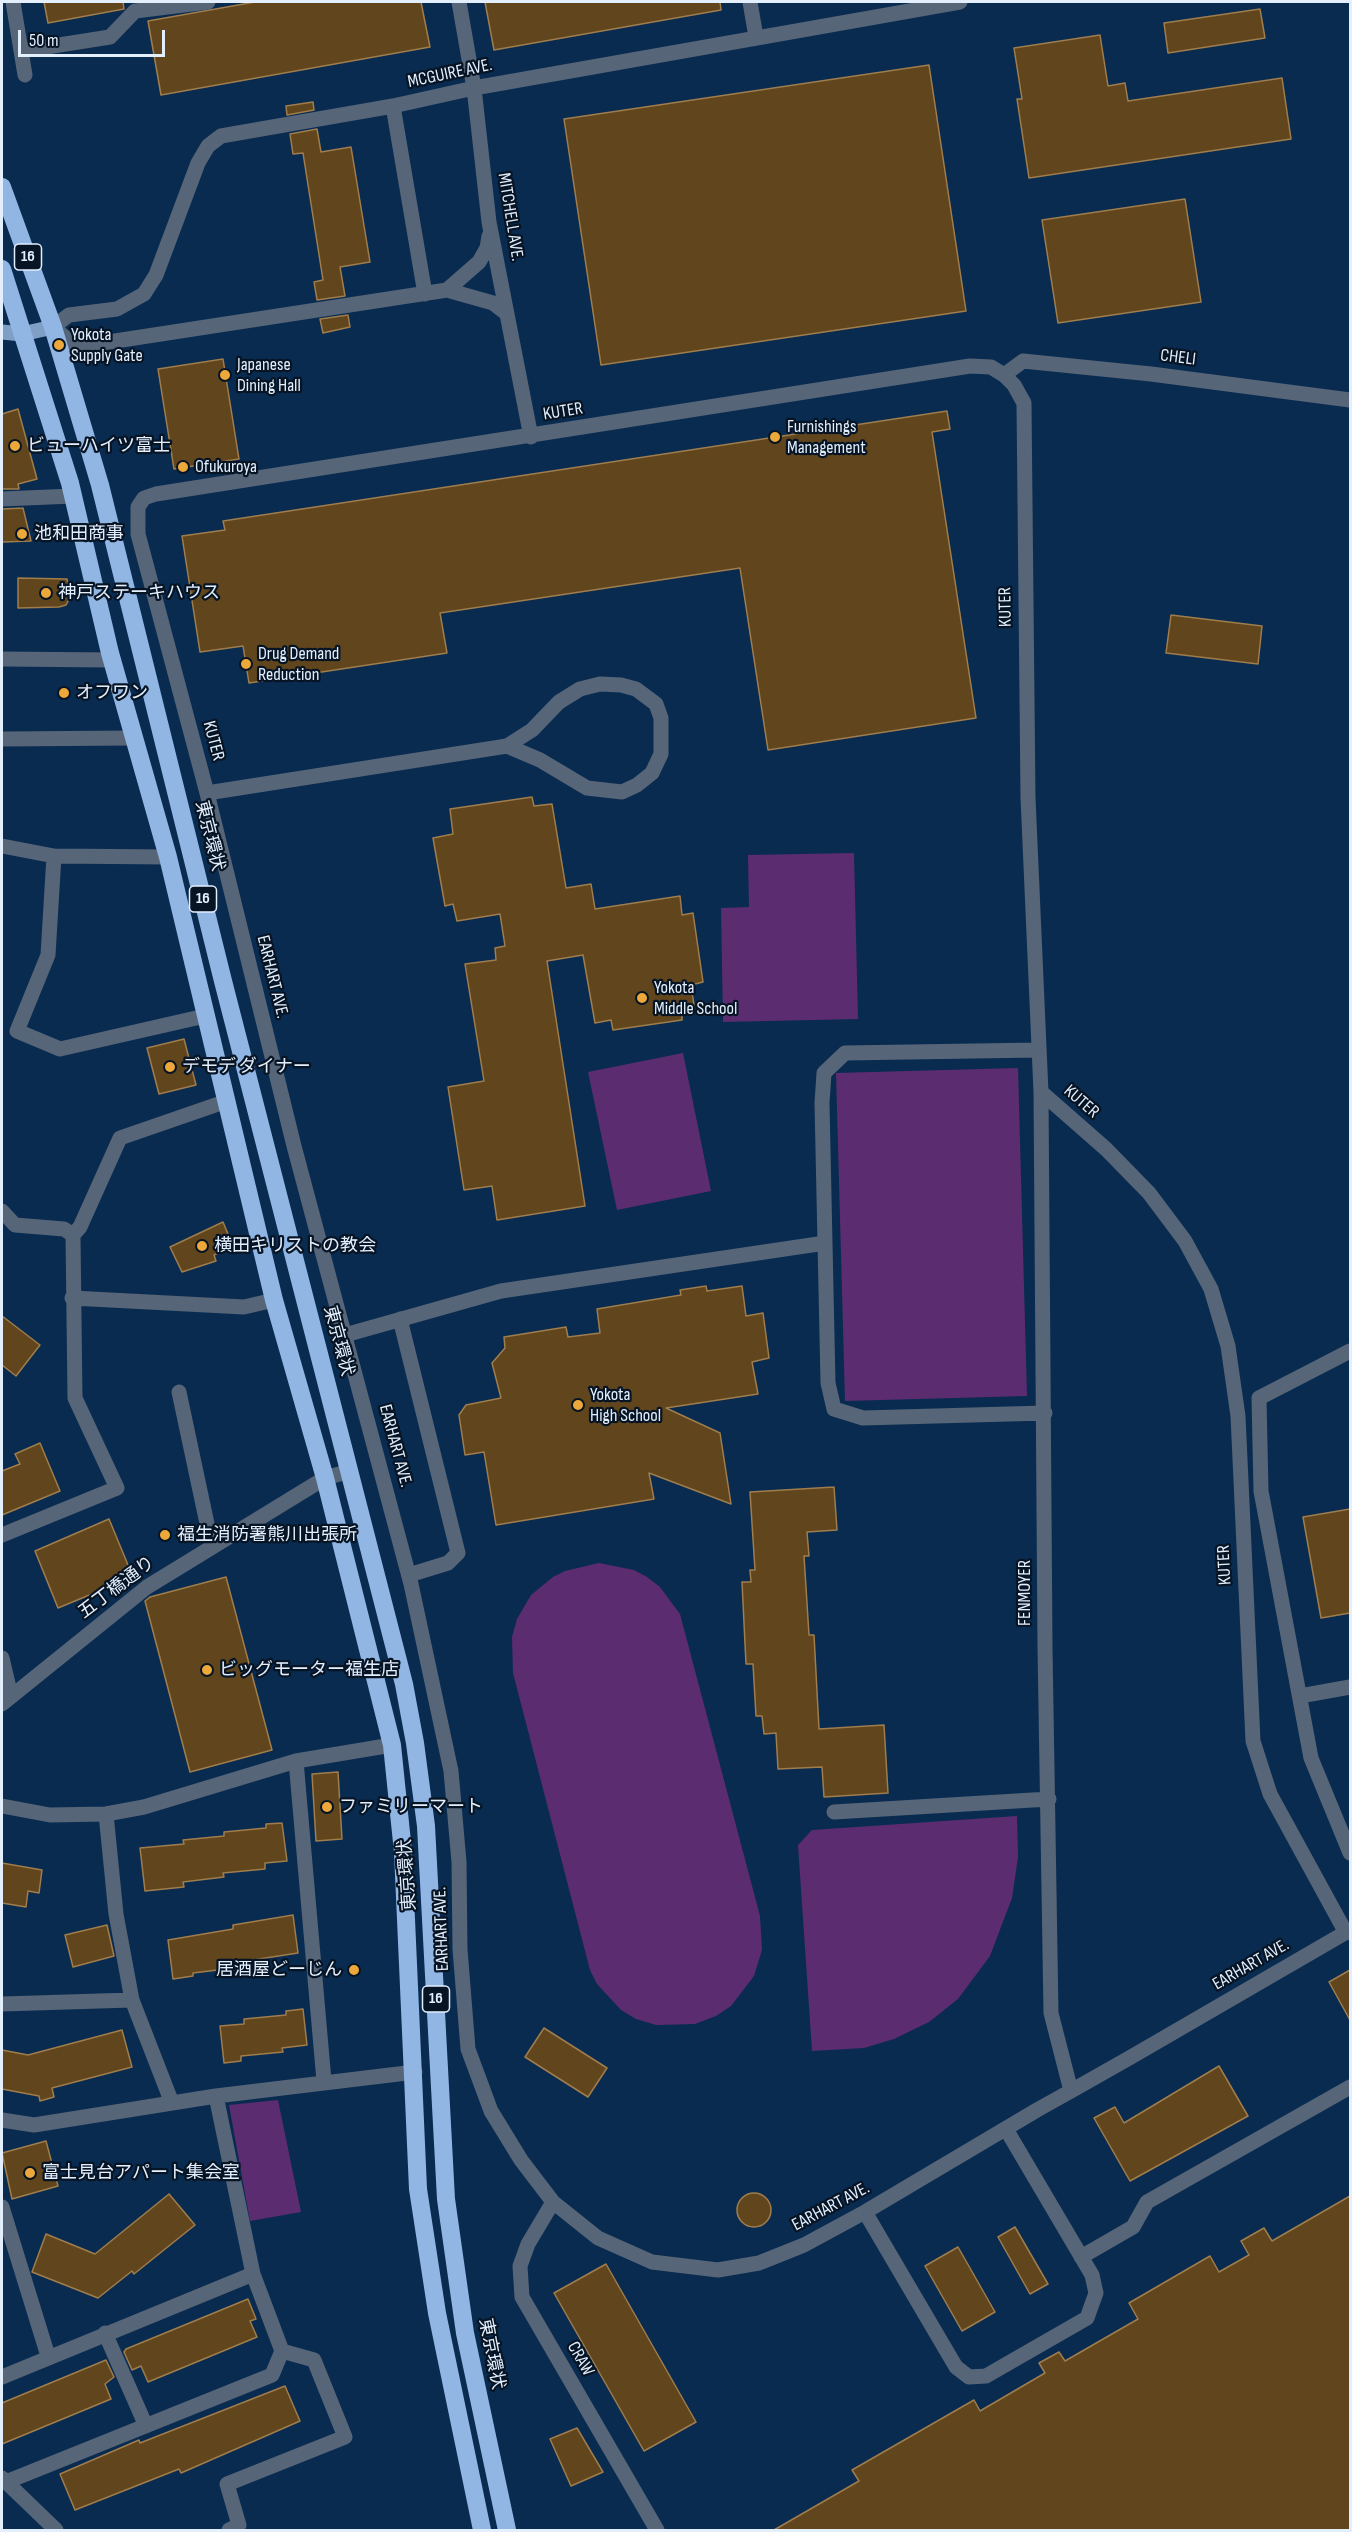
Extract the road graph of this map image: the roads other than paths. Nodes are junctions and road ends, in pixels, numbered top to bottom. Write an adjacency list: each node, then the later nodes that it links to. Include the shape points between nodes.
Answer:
1 (13, 2): 9 (street)
2 (208, 2): 6 (street)
3 (459, 2): 11 (street, MITCHELL AVE.)
4 (750, 2): 8 (street)
5 (960, 2): 7 (street, MCGUIRE AVE.)
6 (135, 6): 9 (street, via 110,37)
7 (908, 6): 8 (street, MCGUIRE AVE.)
8 (756, 37): 11 (street, MCGUIRE AVE.)
9 (21, 51): 10 (street)
10 (25, 75)
11 (474, 88): 12 (street, MCGUIRE AVE.); 14 (street, MITCHELL AVE.)
12 (393, 106): 17 (street); 19 (street, MCGUIRE AVE., via 220,136 198,163 156,275 144,294 117,309 69,315)
13 (2, 187): 19 (highway, 東京環状 / 16)
14 (490, 230): 16 (street, via 487,249 479,262); 18 (street, MITCHELL AVE.)
15 (2, 268): 21 (highway, 東京環状 / 16)
16 (447, 290): 17 (street); 18 (street, via 494,303)
17 (425, 294): 19 (street, via 76,347)
18 (506, 314): 24 (street, MITCHELL AVE.)
19 (53, 327): 21 (main road); 50 (highway, 東京環状 / 16, via 100,485)
20 (2, 332): 21 (main road)
21 (22, 334): 25 (highway, 東京環状 / 16)
22 (1004, 375): 23 (street, CHELI, via 1023,361); 24 (street, KUTER, via 991,368 970,366); 37 (street, KUTER, via 1024,403 1028,798)
23 (1350, 399)
24 (531, 437): 32 (street, KUTER, via 144,498 138,507 138,534)
25 (73, 496): 26 (street); 28 (highway, 東京環状 / 16)
26 (2, 499)
27 (2, 659): 28 (street)
28 (112, 660): 29 (highway, 東京環状 / 16)
29 (134, 738): 30 (street); 35 (highway, 東京環状 / 16)
30 (2, 739)
31 (507, 746): 31 (street, via 532,730 559,702 600,684 636,688 656,704 661,718 662,754 652,773 622,792 587,788); 32 (street)
32 (207, 794): 46 (street, EARHART AVE.)
33 (2, 846): 34 (street)
34 (54, 856): 35 (street); 36 (street, via 48,955 17,1031 60,1049)
35 (168, 856): 36 (highway, 東京環状 / 16)
36 (205, 1016): 39 (highway, 東京環状 / 16)
37 (1039, 1050): 38 (street, KUTER); 42 (street, via 845,1053 824,1073)
38 (1041, 1092): 49 (street, FENMOYER); 66 (street, KUTER, via 1149,1193 1185,1241 1211,1289 1228,1346 1238,1416 1253,1742 1270,1794)
39 (227, 1101): 41 (street, via 120,1138); 44 (highway, 東京環状 / 16)
40 (2, 1211): 41 (street, via 15,1225 64,1229)
41 (73, 1235): 43 (street)
42 (825, 1243): 45 (street, via 501,1291); 49 (street, via 828,1383 834,1409 863,1418)
43 (72, 1298): 44 (street, via 244,1307); 52 (street, via 75,1398 117,1488)
44 (274, 1300): 51 (highway, 東京環状 / 16)
45 (400, 1319): 46 (street); 54 (street, via 458,1553 448,1563)
46 (345, 1335): 54 (street, EARHART AVE.)
47 (1350, 1351): 57 (street, via 1259,1398 1261,1491)
48 (179, 1392): 53 (street)
49 (1045, 1413): 61 (street, FENMOYER)
50 (350, 1471): 51 (street, 五丁橋通り); 91 (highway, 東京環状 / 16, via 404,1684 420,1775 431,1905 446,2199 465,2332)
51 (325, 1478): 53 (street, 五丁橋通り); 59 (highway, 東京環状 / 16)
52 (2, 1535)
53 (212, 1547): 58 (street, 五丁橋通り, via 147,1587)
54 (409, 1575): 77 (street, EARHART AVE., via 451,1771 468,2049 491,2111)
55 (2, 1658): 58 (street)
56 (1350, 1687): 57 (street)
57 (1300, 1696): 65 (street, via 1311,1758)
58 (6, 1700)
59 (392, 1745): 60 (street); 69 (highway, 東京環状 / 16, via 403,1852)
60 (296, 1761): 64 (street, via 144,1807); 70 (street)
61 (1049, 1799): 63 (street); 72 (street, FENMOYER, via 1051,2013)
62 (2, 1806): 64 (street, via 50,1815)
63 (834, 1812)
64 (106, 1814): 67 (street, via 116,1914)
65 (1350, 1853)
66 (1348, 1931): 72 (street, EARHART AVE.)
67 (132, 2000): 68 (street); 74 (street)
68 (2, 2004)
69 (414, 2072): 70 (street); 90 (highway, 東京環状 / 16, via 418,2189 439,2324)
70 (324, 2081): 73 (street)
71 (1350, 2087): 80 (street, via 1148,2202 1133,2227)
72 (1071, 2091): 76 (street, EARHART AVE.)
73 (216, 2096): 74 (street); 81 (street)
74 (172, 2103): 75 (street, via 34,2125)
75 (2, 2120)
76 (1006, 2129): 79 (street, EARHART AVE.); 80 (street)
77 (553, 2202): 79 (street, EARHART AVE., via 598,2238 652,2262 718,2270 759,2263 804,2245); 92 (street, CRAW, via 520,2266 522,2297)
78 (2, 2207): 84 (street)
79 (865, 2212): 80 (street, via 956,2367 969,2377 986,2376 1087,2318 1096,2293 1092,2275)
80 (1081, 2257)
81 (253, 2274): 82 (street); 83 (street)
82 (105, 2333): 84 (street); 86 (street)
83 (282, 2351): 86 (street, via 273,2375); 89 (street, via 314,2360 345,2437 227,2484 238,2525)
84 (48, 2356): 85 (street)
85 (2, 2378)
86 (146, 2426): 87 (street)
87 (4, 2480): 88 (street)
88 (56, 2530)
89 (229, 2530)
90 (482, 2530)
91 (507, 2530)
92 (657, 2530)

